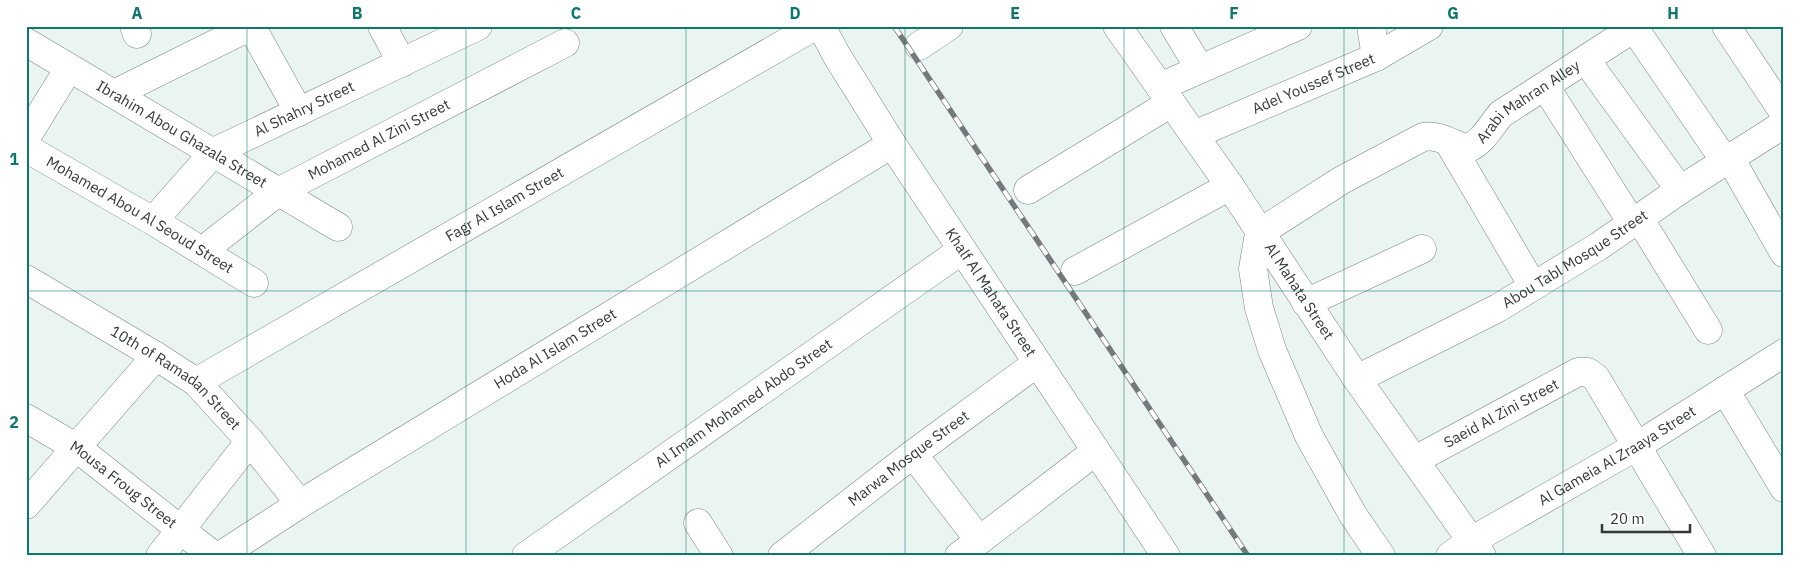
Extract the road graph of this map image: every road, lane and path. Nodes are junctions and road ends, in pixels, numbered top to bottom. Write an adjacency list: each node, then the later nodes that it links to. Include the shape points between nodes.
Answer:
1 (251, 26): 23 (street); 25 (street)
2 (382, 26): 19 (street)
3 (478, 26): 19 (street, Al Shahry Street)
4 (815, 26): 57 (street, Fagr Al Islam Street)
5 (820, 26): 31 (street, Khalf Al Mahata Street)
6 (949, 26): 16 (street)
7 (1117, 26): 24 (street, Al Mahata Street)
8 (1174, 26): 21 (street)
9 (1298, 26): 21 (street)
10 (1372, 26): 17 (street)
11 (1429, 26): 17 (street, Adel Youssef Street)
12 (1726, 26): 26 (street)
13 (1636, 27): 18 (street, Arabi Mahran Alley); 34 (street)
14 (26, 42): 20 (street, Ibrahim Abou Ghazala Street)
15 (565, 43): 38 (street, Mohamed Al Zini Street)
16 (920, 46)
17 (1376, 57): 28 (street, Adel Youssef Street)
18 (1586, 60): 22 (street, Arabi Mahran Alley); 37 (street)
19 (402, 63): 25 (street, Al Shahry Street)
20 (69, 68): 23 (street, Ibrahim Abou Ghazala Street); 29 (street)
21 (1200, 69): 24 (street)
22 (1545, 86): 30 (street, Arabi Mahran Alley, via 1501,114 1478,143 1467,149); 40 (street)
23 (114, 94): 33 (street, Ibrahim Abou Ghazala Street)
24 (1166, 95): 28 (street, Al Mahata Street); 36 (street)
25 (298, 112): 33 (street, Al Shahry Street)
26 (1784, 113)
27 (1784, 124): 34 (street, Abou Tabl Mosque Street)
28 (1194, 135): 35 (street, Al Mahata Street)
29 (26, 138)
30 (1449, 143): 42 (street, Arabi Mahran Alley, via 1441,138 1423,137 1342,180); 50 (street)
31 (892, 144): 44 (street, Khalf Al Mahata Street); 67 (street, Hoda Al Islam Street)
32 (26, 148): 39 (street, Mohamed Abou Al Seoud Street)
33 (214, 152): 38 (street, Ibrahim Abou Ghazala Street); 39 (street, Al Shahry Street)
34 (1728, 159): 37 (street, Abou Tabl Mosque Street); 46 (street)
35 (1230, 186): 42 (street, Al Mahata Street); 47 (street)
36 (1028, 190)
37 (1680, 190): 40 (street, Abou Tabl Mosque Street)
38 (278, 192): 41 (street, Ibrahim Abou Ghazala Street); 45 (street, Mohamed Al Zini Street)
39 (153, 221): 45 (street, Mohamed Abou Al Seoud Street)
40 (1636, 221): 50 (street, Abou Tabl Mosque Street); 52 (street)
41 (338, 227)
42 (1259, 233): 51 (street, Al Mahata Street); 80 (street, via 1254,269 1259,308 1272,350 1308,436)
43 (1422, 249): 51 (street)
44 (962, 250): 55 (street, Khalf Al Mahata Street); 76 (street, Al Imam Mohamed Abdo Street)
45 (202, 252): 49 (street, Mohamed Abou Al Seoud Street)
46 (1784, 253)
47 (1075, 271)
48 (26, 279): 54 (street, 10th of Ramadan Street)
49 (254, 284)
50 (1534, 286): 56 (street, Abou Tabl Mosque Street, via 1498,308)
51 (1306, 303): 56 (street, Al Mahata Street)
52 (1708, 330)
53 (1784, 353): 58 (street, Al Gameia Al Zraaya Street)
54 (156, 356): 57 (street, 10th of Ramadan Street); 62 (street)
55 (1037, 363): 63 (street, Khalf Al Mahata Street); 64 (street, Marwa Mosque Street)
56 (1357, 379): 65 (street, Al Mahata Street)
57 (196, 382): 60 (street, 10th of Ramadan Street)
58 (1725, 390): 61 (street, Al Gameia Al Zraaya Street); 66 (street)
59 (26, 418): 62 (street, Mousa Froug Street)
60 (250, 441): 67 (street, 10th of Ramadan Street); 70 (street)
61 (1637, 446): 65 (street, Saeid Al Zini Street, via 1596,378 1588,372 1578,372); 72 (street, Al Gameia Al Zraaya Street); 81 (street)
62 (77, 448): 68 (street); 70 (street, Mousa Froug Street)
63 (1096, 451): 71 (street); 79 (street, Khalf Al Mahata Street)
64 (914, 454): 71 (street); 78 (street, Marwa Mosque Street)
65 (1415, 460): 72 (street, Al Mahata Street)
66 (1784, 488)
67 (300, 504): 75 (street, Hoda Al Islam Street)
68 (26, 505)
69 (698, 523): 77 (street)
70 (182, 529): 73 (street); 74 (street, Mousa Froug Street)
71 (969, 548)
72 (1468, 551)
73 (160, 556)
74 (214, 556)
75 (220, 556)
76 (526, 556)
77 (719, 556)
78 (782, 556)
79 (1166, 556)
80 (1381, 556)
81 (1702, 556)

